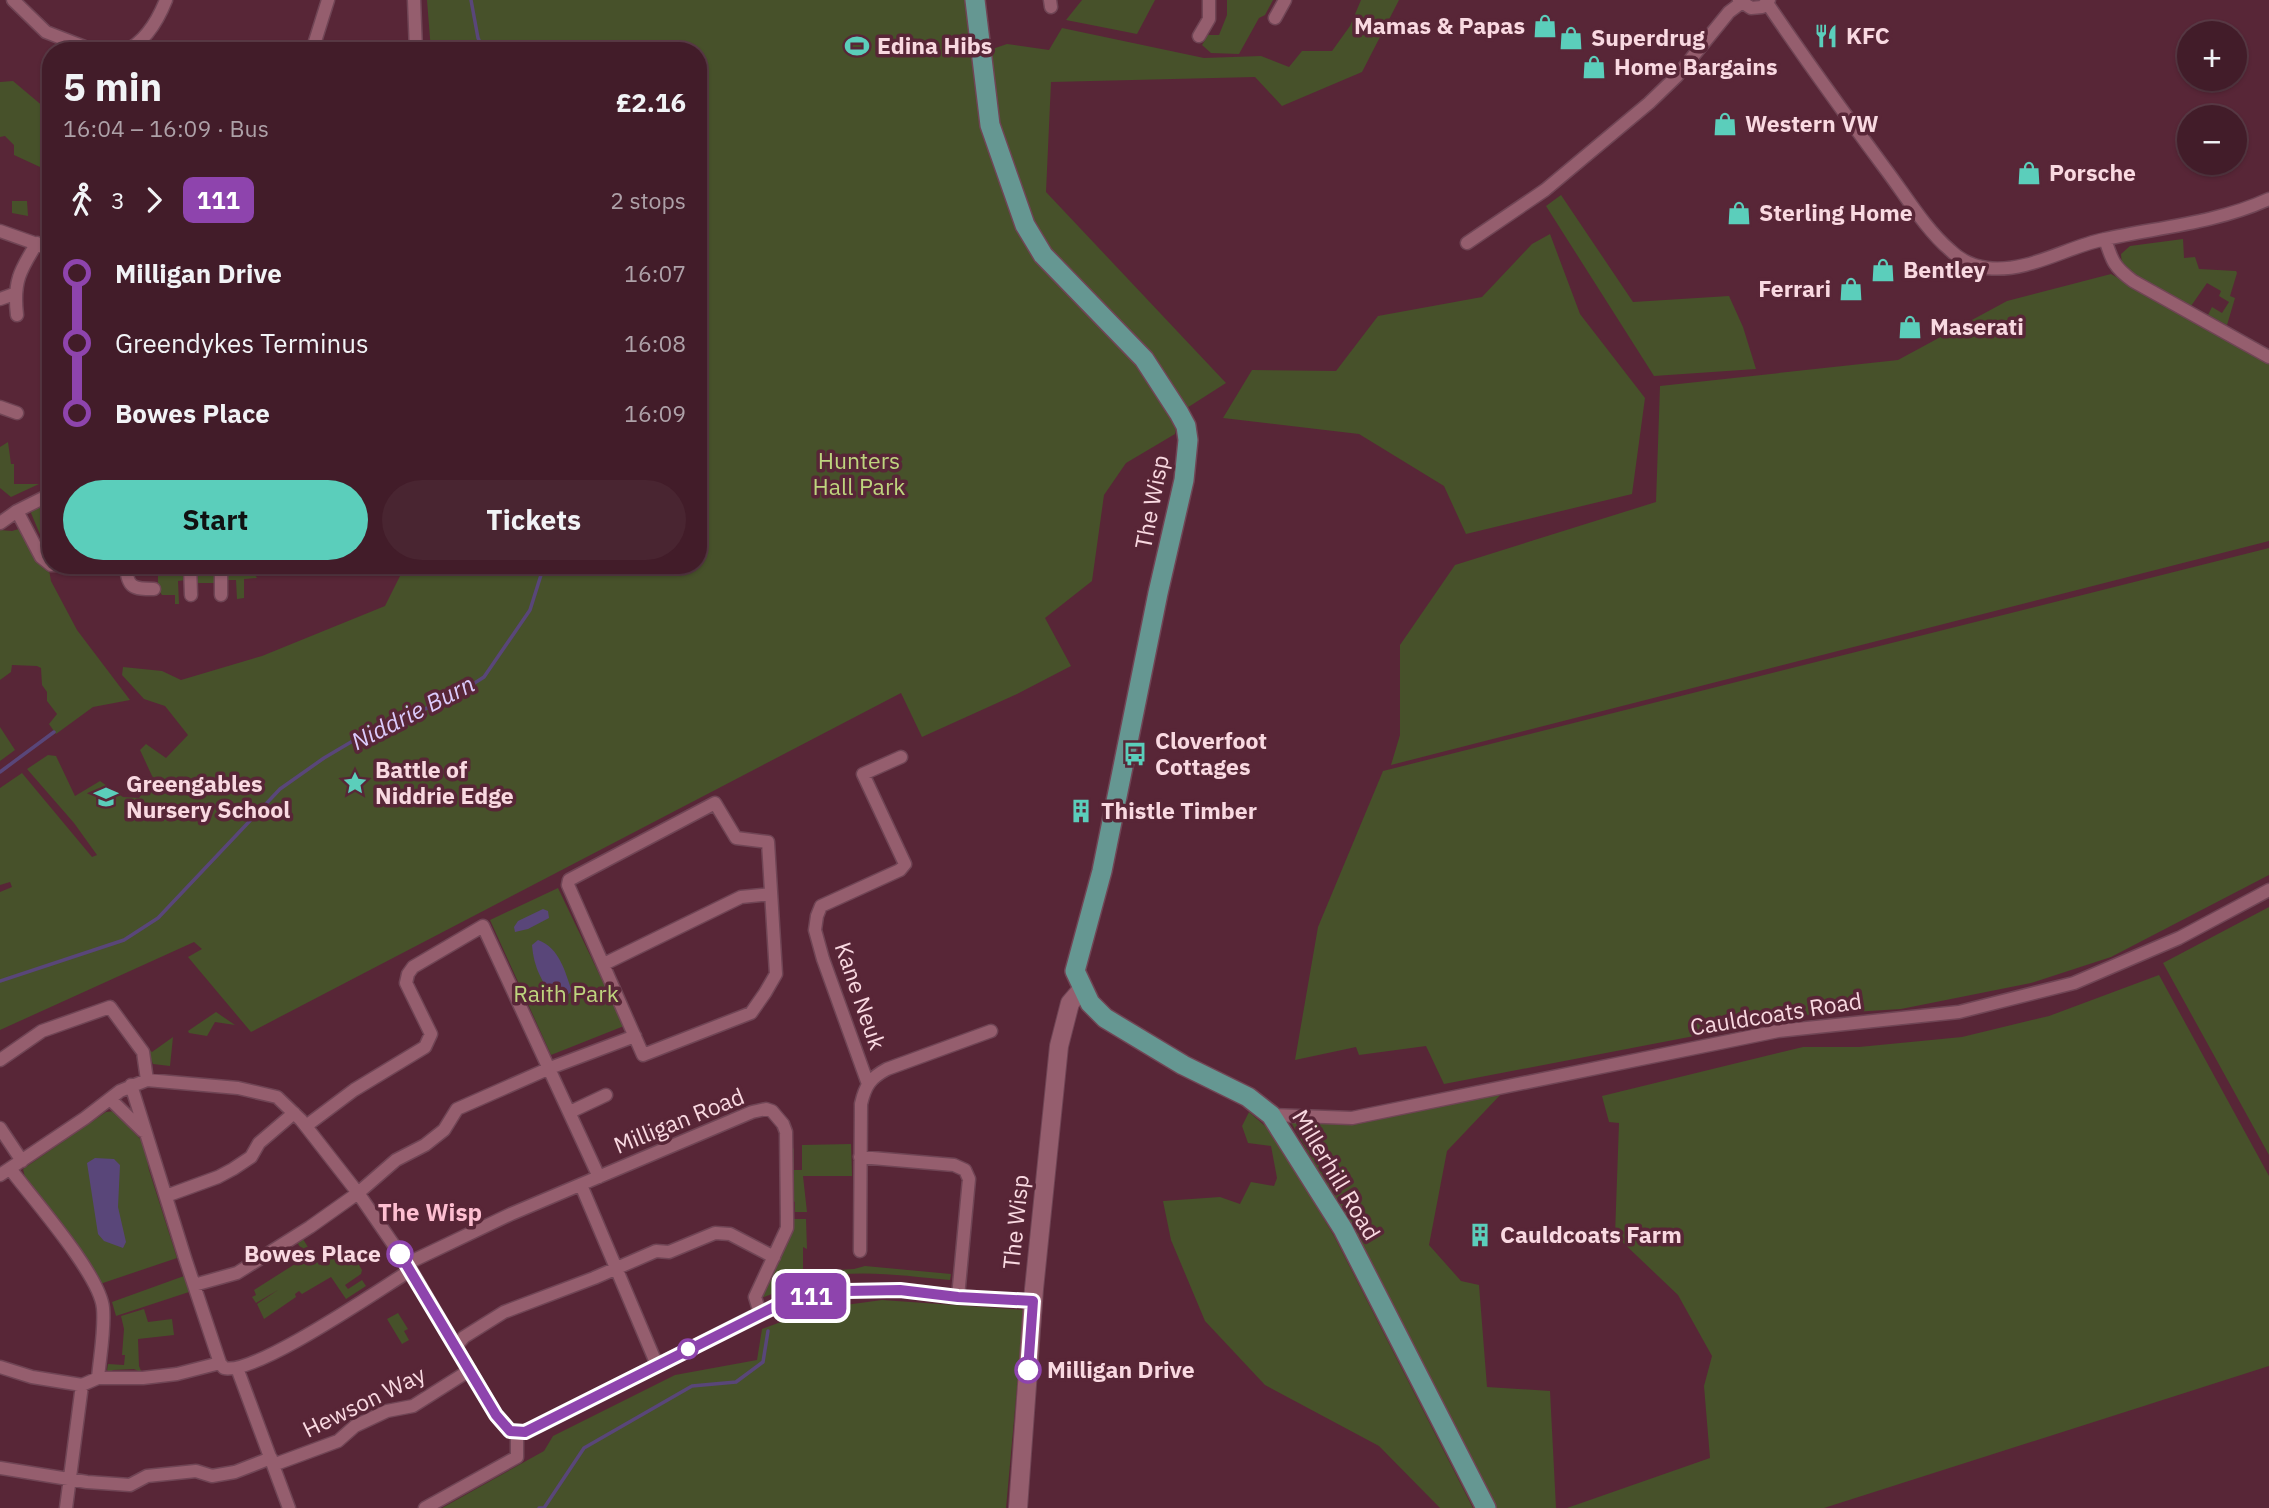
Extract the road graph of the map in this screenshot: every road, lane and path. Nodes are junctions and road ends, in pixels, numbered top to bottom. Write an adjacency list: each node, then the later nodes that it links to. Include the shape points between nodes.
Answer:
1 (13, 0): 12 (street, via 46,32)
2 (166, 0): 13 (street)
3 (328, 0): 14 (street)
4 (414, 0): 15 (street)
5 (975, 0): 42 (main road, The Wisp, via 990,125 1025,225 1043,255 1144,359 1179,413 1188,440 1184,480 1102,871 1075,971)
6 (1209, 0): 11 (street, via 1209,19)
7 (1740, 1): 8 (street, via 1751,8); 20 (street, via 1678,76 1648,103 1545,190)
8 (1768, 2): 18 (street, via 1817,77 1909,200 1949,250 1966,262 1986,268 2024,266)
9 (1286, 6): 10 (street)
10 (1275, 18)
11 (1199, 36)
12 (72, 42)
13 (139, 42)
14 (315, 42)
15 (416, 42)
16 (2269, 199): 18 (street, via 2241,212 2190,225)
17 (0, 231): 19 (street)
18 (2105, 239): 25 (street, via 2112,261 2133,281)
19 (37, 243): 21 (street); 22 (street, via 20,270)
20 (1467, 243)
21 (42, 245)
22 (14, 294): 23 (street); 24 (street)
23 (0, 299)
24 (17, 315)
25 (2269, 357)
26 (0, 407): 27 (street)
27 (17, 413)
28 (42, 498): 29 (street)
29 (17, 511): 30 (street); 31 (street)
30 (0, 523)
31 (42, 558)
32 (127, 574): 35 (street, via 130,584 139,589)
33 (190, 574): 36 (street)
34 (221, 574): 37 (street)
35 (154, 589)
36 (191, 595)
37 (222, 595)
38 (901, 757): 48 (street, Kane Neuk, via 863,775 905,864 901,870 821,906 815,930)
39 (2269, 890): 54 (street, Cauldcoats Road, via 2179,937 2074,983 1959,1012 1778,1031 1352,1118)
40 (771, 894): 41 (street, via 741,897); 41 (street, via 768,842 736,838 716,803 569,880); 44 (street, via 776,974 751,1013 643,1055)
41 (604, 964): 44 (street)
42 (1082, 989): 54 (main road, Millerhill Road, via 1105,1018 1182,1065 1248,1097); 71 (street, The Wisp, via 1070,1003 1060,1040)
43 (991, 1031): 48 (street, via 887,1069)
44 (635, 1037): 46 (street)
45 (0, 1060): 47 (street, via 42,1031 110,1007 143,1052)
46 (550, 1068): 53 (street); 55 (street, via 482,926 408,974 406,983 431,1034 425,1047); 63 (street, via 457,1109 444,1130 396,1160)
47 (147, 1080): 49 (street); 52 (street, via 265,1093)
48 (868, 1084): 58 (street, via 861,1104)
49 (131, 1085): 51 (street); 57 (street)
50 (606, 1095): 53 (street)
51 (110, 1099): 57 (street); 59 (street)
52 (294, 1112): 55 (street); 64 (street, via 259,1143 251,1157 233,1169)
53 (570, 1112): 61 (street)
54 (1271, 1115): 89 (main road, Millerhill Road, via 1343,1229)
55 (306, 1126): 63 (street)
56 (0, 1128): 59 (street)
57 (146, 1134): 64 (street)
58 (860, 1157): 65 (street); 70 (street, via 954,1165 965,1170 969,1179)
59 (22, 1161): 60 (street)
60 (5, 1172): 79 (street, via 76,1255 101,1298)
61 (599, 1177): 62 (street, Milligan Road); 66 (street, Milligan Road, via 752,1112 772,1111 786,1132 787,1228)
62 (582, 1185): 67 (street, Milligan Road, via 511,1214); 68 (street)
63 (358, 1193): 67 (street); 69 (street, via 237,1273)
64 (166, 1196): 69 (street)
65 (860, 1251)
66 (774, 1256): 68 (street, via 730,1234 715,1233); 72 (street, Milligan Road, via 755,1297)
67 (409, 1267): 73 (street); 77 (street, via 296,1341)
68 (616, 1268): 73 (street, via 504,1312); 75 (street)
69 (194, 1285): 74 (street)
70 (958, 1297): 71 (street); 72 (street, via 900,1290 846,1291 811,1296)
71 (1033, 1301): 88 (street, The Wisp)
72 (760, 1313): 75 (street)
73 (456, 1346): 78 (street)
74 (220, 1363): 77 (street, via 224,1368); 79 (street, via 177,1374)
75 (657, 1365): 81 (street)
76 (0, 1367): 80 (street)
77 (237, 1368): 82 (street)
78 (470, 1370): 81 (street, via 505,1427); 82 (street, Hewson Way, via 413,1406 387,1411 355,1426 338,1441)
79 (98, 1378): 80 (street)
80 (82, 1385): 84 (street)
81 (517, 1432): 87 (street, via 517,1457)
82 (272, 1462): 84 (street, Hewson Way, via 212,1476 195,1471 147,1476 130,1485); 86 (street)
83 (0, 1468): 84 (street, Hewson Way)
84 (70, 1479): 85 (street)
85 (66, 1508)
86 (289, 1508)
87 (425, 1508)
88 (1018, 1508)
89 (1486, 1508)

